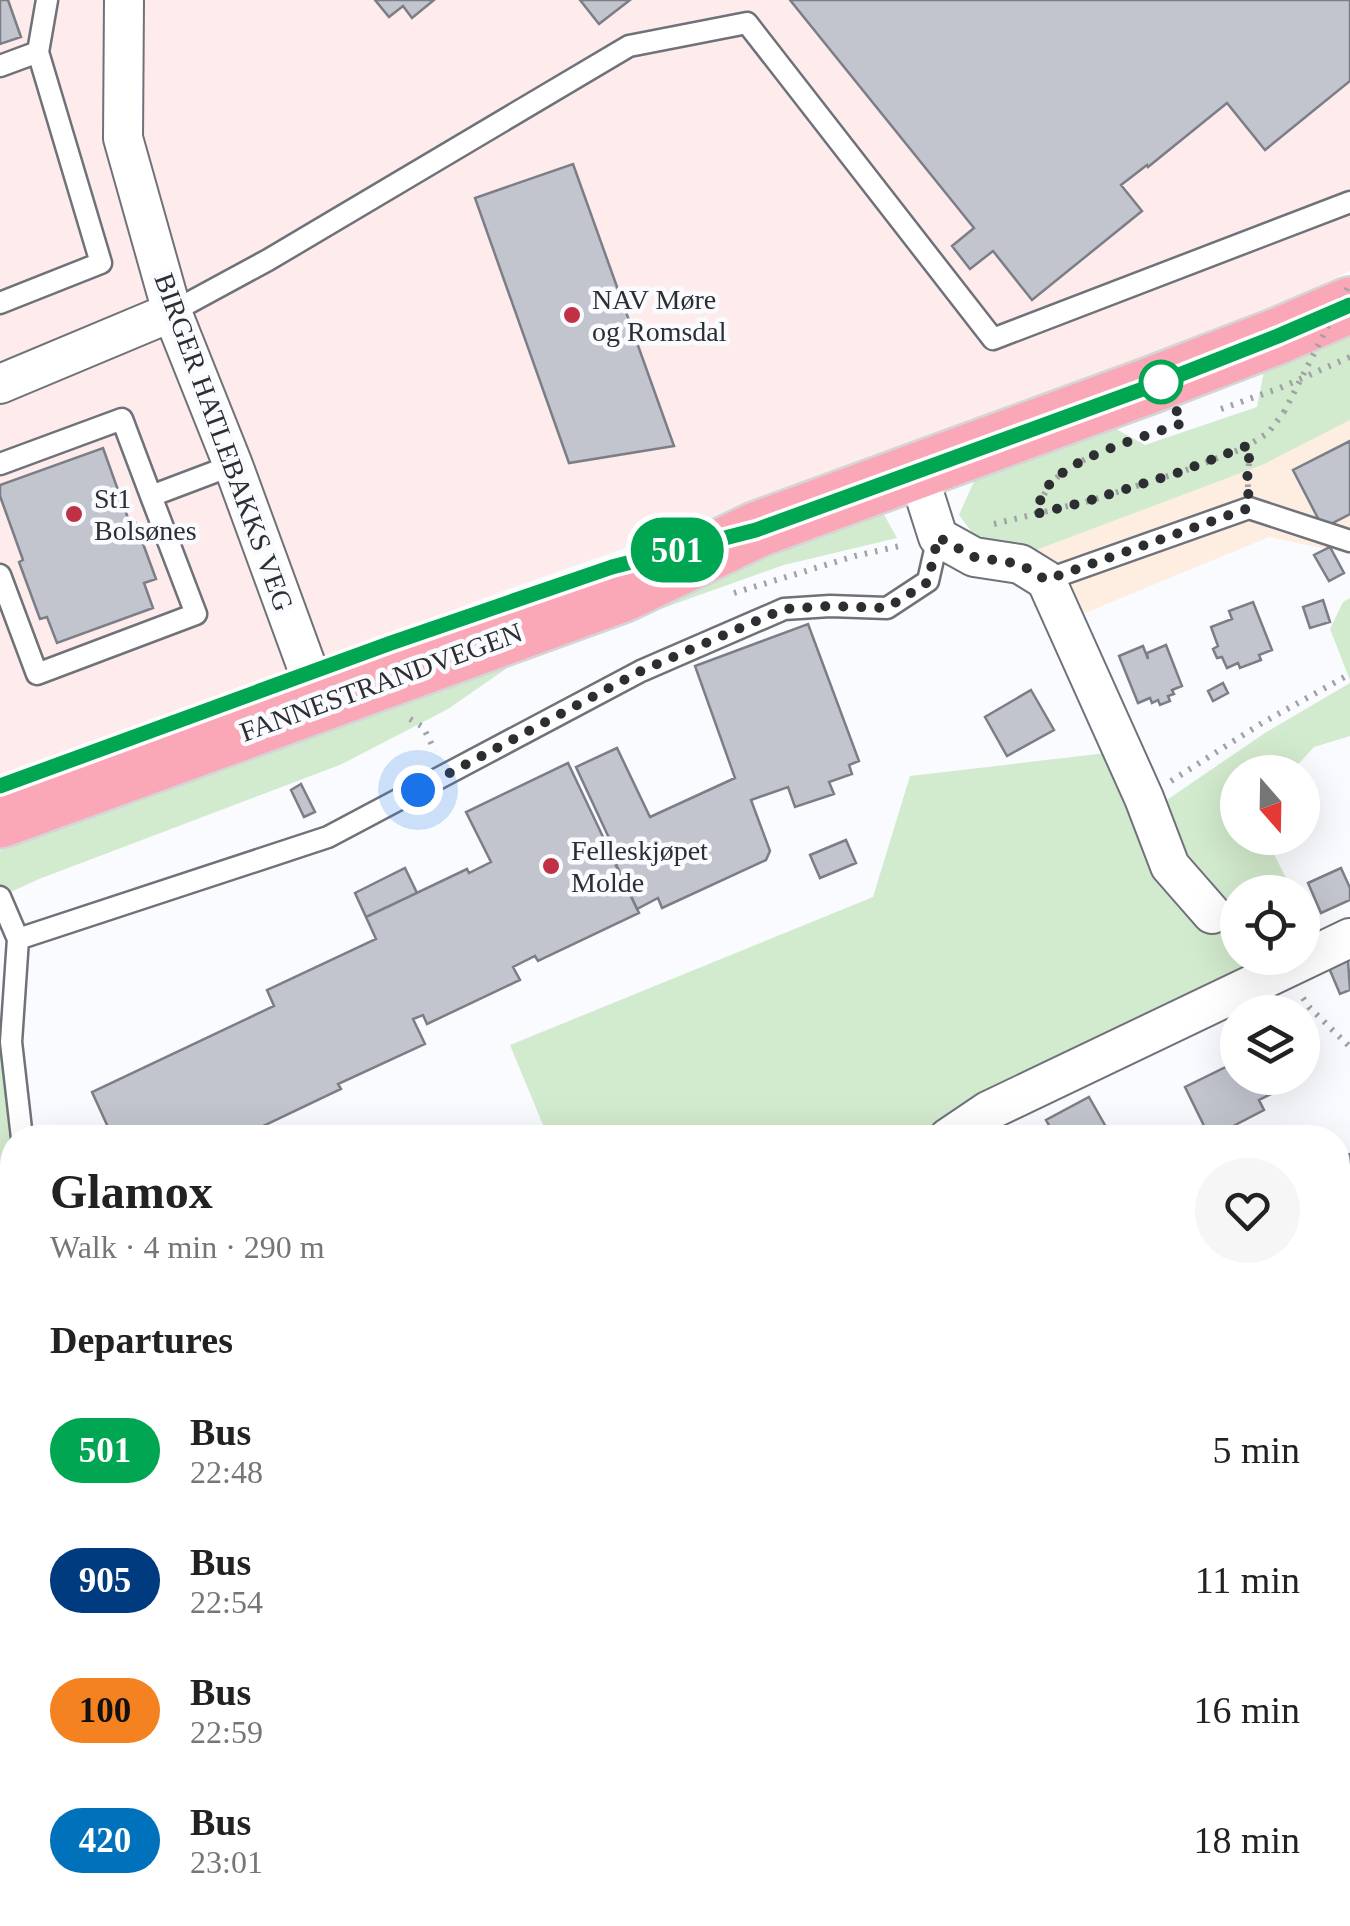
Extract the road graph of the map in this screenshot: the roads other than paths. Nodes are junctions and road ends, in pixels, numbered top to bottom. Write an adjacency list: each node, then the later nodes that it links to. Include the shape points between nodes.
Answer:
1 (47, 0): 3 (lane)
2 (124, 0): 8 (street, BIRGER HATLEBAKKS VEG, via 123,138)
3 (38, 52): 4 (lane); 6 (lane, via 101,263)
4 (0, 66)
5 (1350, 202): 8 (lane, via 993,339 746,23 628,46)
6 (0, 303)
7 (1350, 304): 12 (highway, FANNESTRANDVEGEN, via 1151,386)
8 (172, 312): 9 (street); 11 (street, BIRGER HATLEBAKKS VEG)
9 (0, 384)
10 (0, 464): 13 (lane, via 122,418)
11 (233, 465): 13 (lane); 18 (street, BIRGER HATLEBAKKS VEG)
12 (917, 470): 14 (street); 18 (highway, FANNESTRANDVEGEN, via 756,530 624,594)
13 (152, 496): 16 (lane, via 196,614 37,674)
14 (938, 537): 17 (street, via 974,557 1020,564); 24 (lane, via 928,582 887,608 784,609 641,671 328,837)
15 (1350, 541): 17 (lane, via 1249,508)
16 (0, 575)
17 (1046, 580): 22 (street, via 1170,866)
18 (314, 688): 19 (highway, FANNESTRANDVEGEN); 20 (highway, FANNESTRANDVEGEN)
19 (0, 786)
20 (0, 820)
21 (0, 897): 24 (lane)
22 (1212, 914)
23 (1350, 938): 26 (street)
24 (18, 940): 25 (lane, via 11,1042)
25 (21, 1125)
26 (967, 1125)

